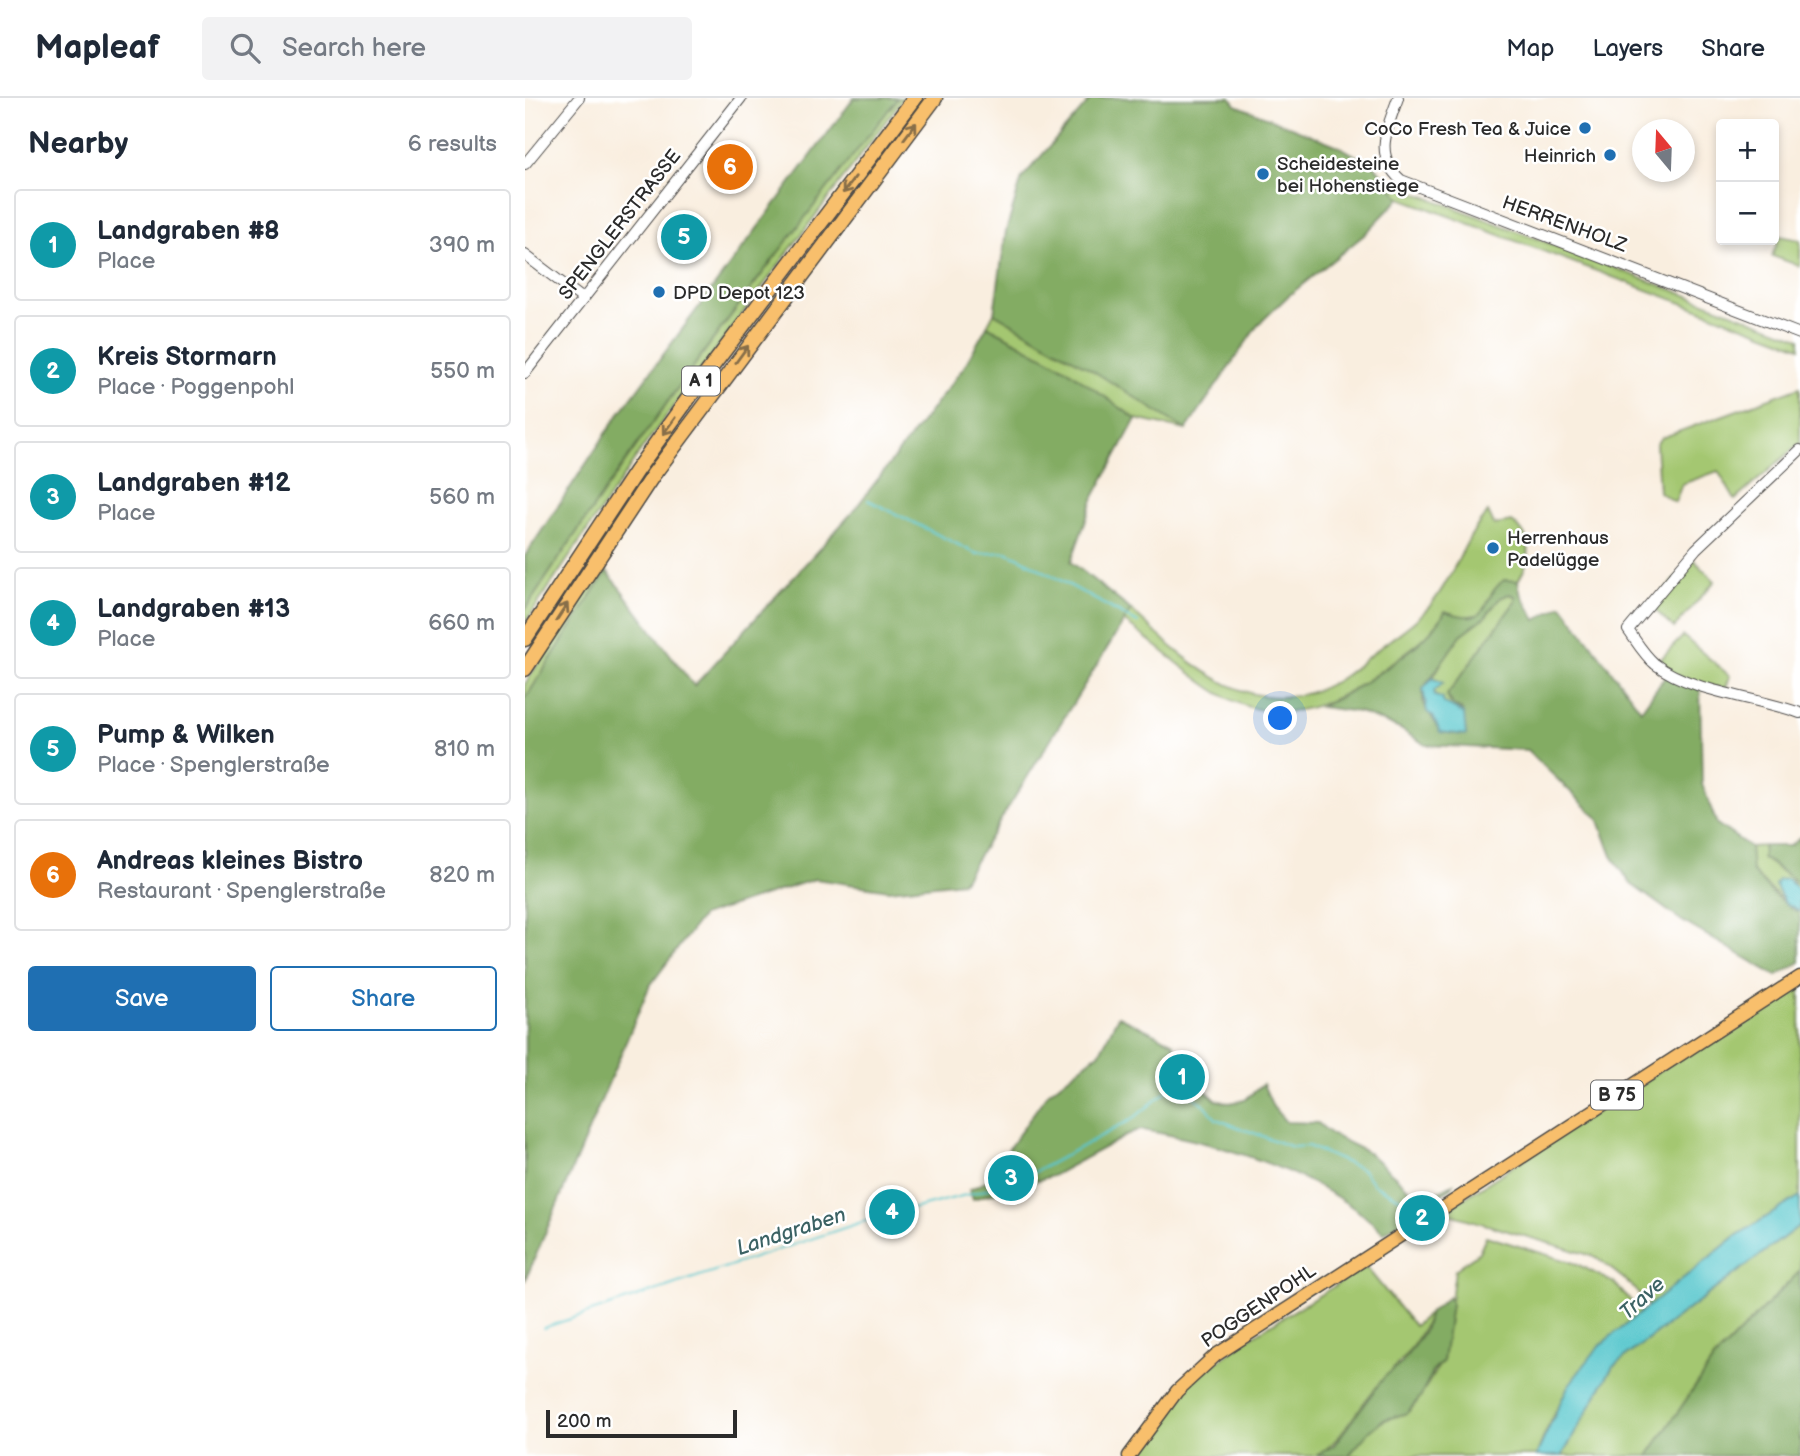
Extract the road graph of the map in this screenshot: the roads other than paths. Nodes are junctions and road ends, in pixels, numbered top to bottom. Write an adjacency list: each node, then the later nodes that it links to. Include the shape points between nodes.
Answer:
1 (579, 98): 6 (street)
2 (741, 98): 8 (street, SPENGLERSTRASSE)
3 (915, 98): 12 (highway, A 1, one-way to 12, via 691,395)
4 (935, 98): 13 (highway, A 1, one-way to 4, via 653,475)
5 (1398, 98): 9 (street, HERRENHOLZ, via 1383,147 1387,165 1401,180)
6 (525, 164)
7 (525, 255): 8 (street)
8 (583, 299): 10 (street, SPENGLERSTRASSE)
9 (1800, 334)
10 (525, 373)
11 (1800, 450): 14 (street, via 1696,549 1628,630 1668,673)
12 (525, 639)
13 (525, 669)
14 (1800, 713)
15 (1800, 977): 16 (main road, POGGENPOHL / B 75, via 1194,1372)
16 (1129, 1456)

